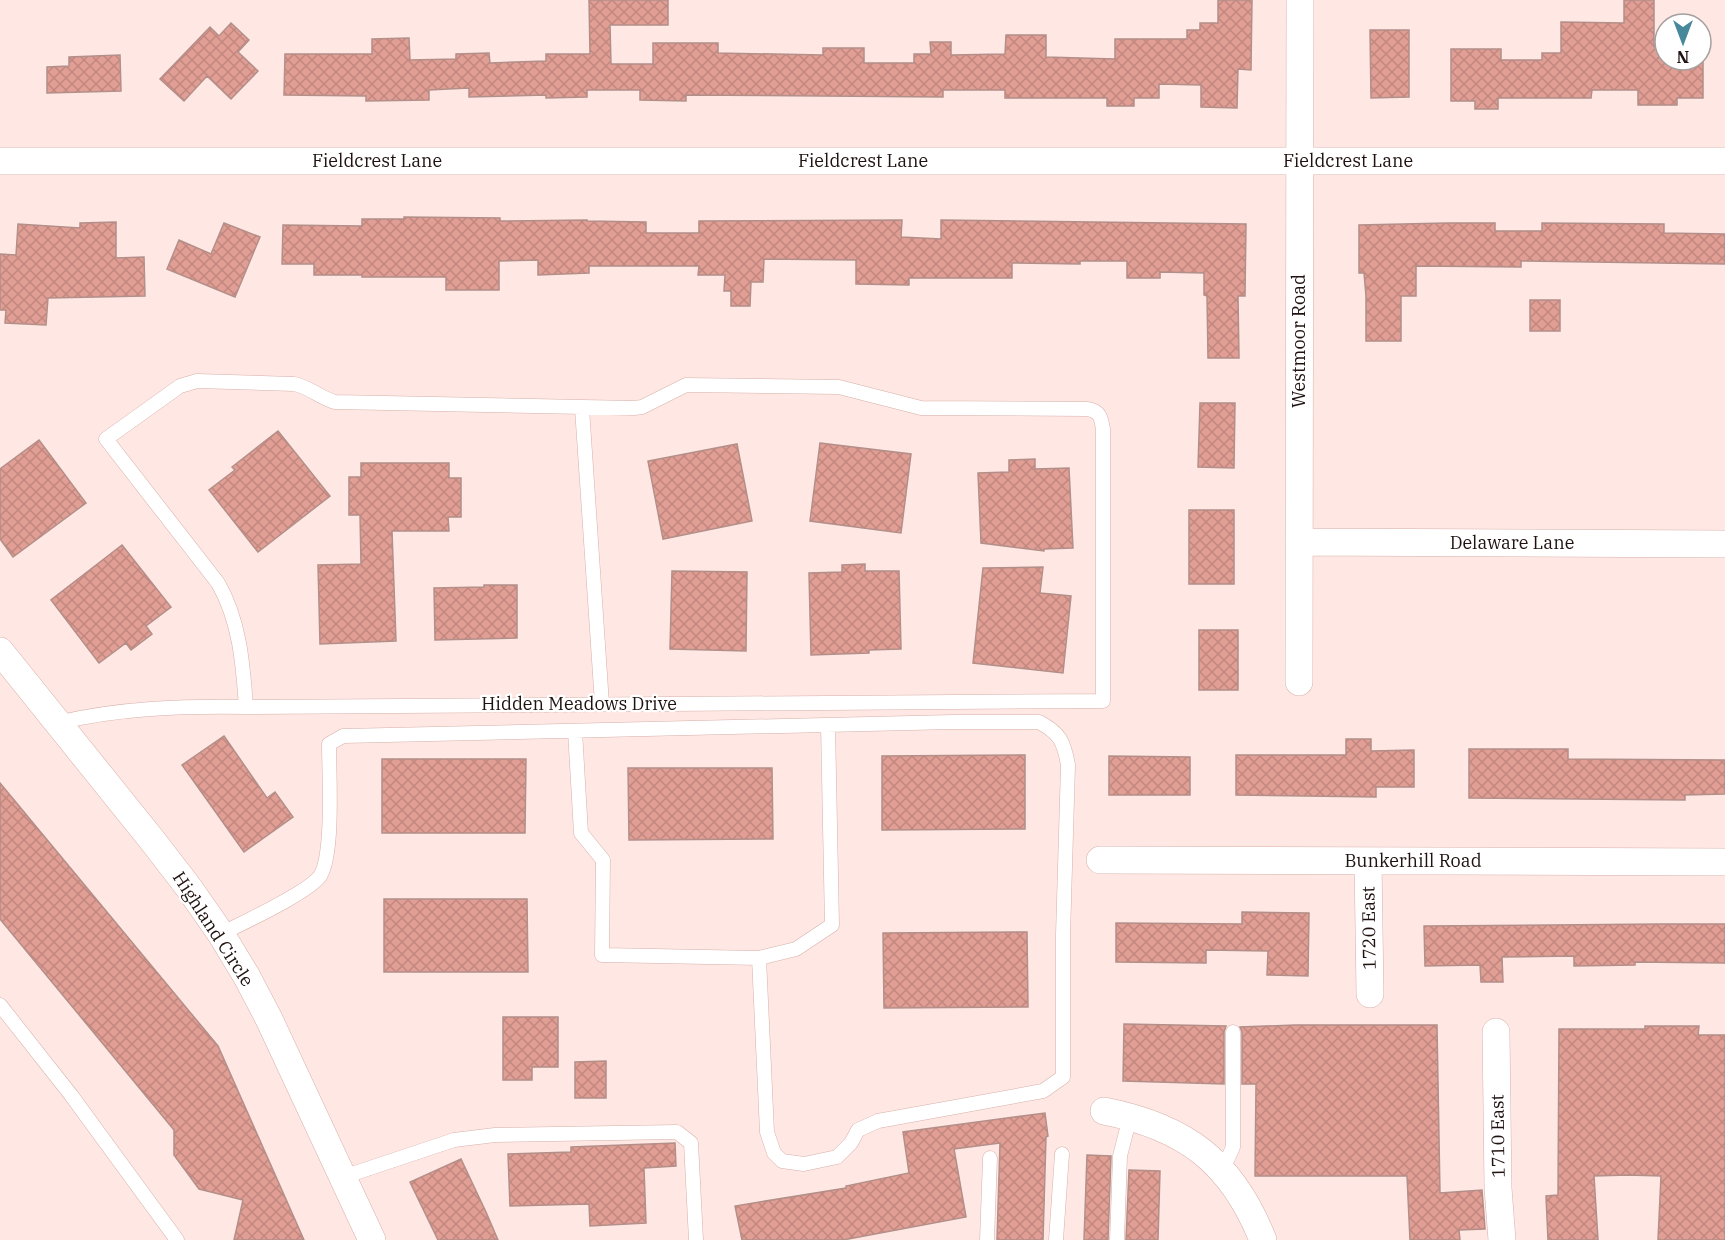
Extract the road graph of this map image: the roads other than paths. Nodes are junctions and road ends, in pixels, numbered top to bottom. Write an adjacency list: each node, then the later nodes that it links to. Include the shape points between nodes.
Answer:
1 (1299, 0): 3 (street, Westmoor Road)
2 (0, 161): 3 (street, Fieldcrest Lane)
3 (1299, 161): 4 (street, Fieldcrest Lane); 6 (street, Westmoor Road)
4 (1725, 161)
5 (582, 408): 10 (lane); 10 (lane, Hidden Meadows Drive, via 642,407 686,385 839,387 921,408 1088,409 1100,415 1103,429 1103,701); 11 (lane, via 335,402 294,384 197,381 180,386 106,439 228,601 244,672)
6 (1299, 542): 7 (street, Delaware Lane); 9 (street, Westmoor Road)
7 (1725, 544)
8 (0, 651): 12 (street, Highland Circle)
9 (1299, 682)
10 (602, 704): 11 (lane, Hidden Meadows Drive)
11 (246, 707): 12 (lane, Hidden Meadows Drive, via 103,712)
12 (57, 723): 18 (street, Highland Circle)
13 (828, 725): 14 (lane); 19 (lane, via 832,925 796,949); 19 (lane, via 1039,722 1059,737 1068,765 1063,1077 1043,1091 878,1121 858,1130 837,1157 804,1164 782,1161 774,1154 767,1132)
14 (575, 731): 18 (lane, via 343,736 329,744 329,846 319,877 303,890); 19 (lane, via 581,833 603,861 602,955)
15 (1100, 861): 16 (street, Bunkerhill Road)
16 (1368, 861): 17 (street, Bunkerhill Road); 20 (street, 1720 East)
17 (1725, 862)
18 (221, 934): 29 (street, Highland Circle, via 270,1019)
19 (759, 958)
20 (1370, 994)
21 (0, 1005): 30 (lane)
22 (1233, 1032): 28 (lane, via 1233,1148)
23 (1496, 1032): 37 (street, 1710 East)
24 (1104, 1111): 25 (street)
25 (1130, 1117): 28 (street, via 1180,1137); 35 (lane, via 1120,1156)
26 (1062, 1154): 34 (lane)
27 (990, 1158): 33 (lane)
28 (1222, 1169): 36 (street, via 1248,1206)
29 (343, 1177): 31 (street, Highland Circle); 32 (lane, via 454,1140 495,1135 677,1132 691,1143)
30 (177, 1240)
31 (372, 1240)
32 (696, 1240)
33 (987, 1240)
34 (1056, 1240)
35 (1116, 1240)
36 (1263, 1240)
37 (1502, 1240)

